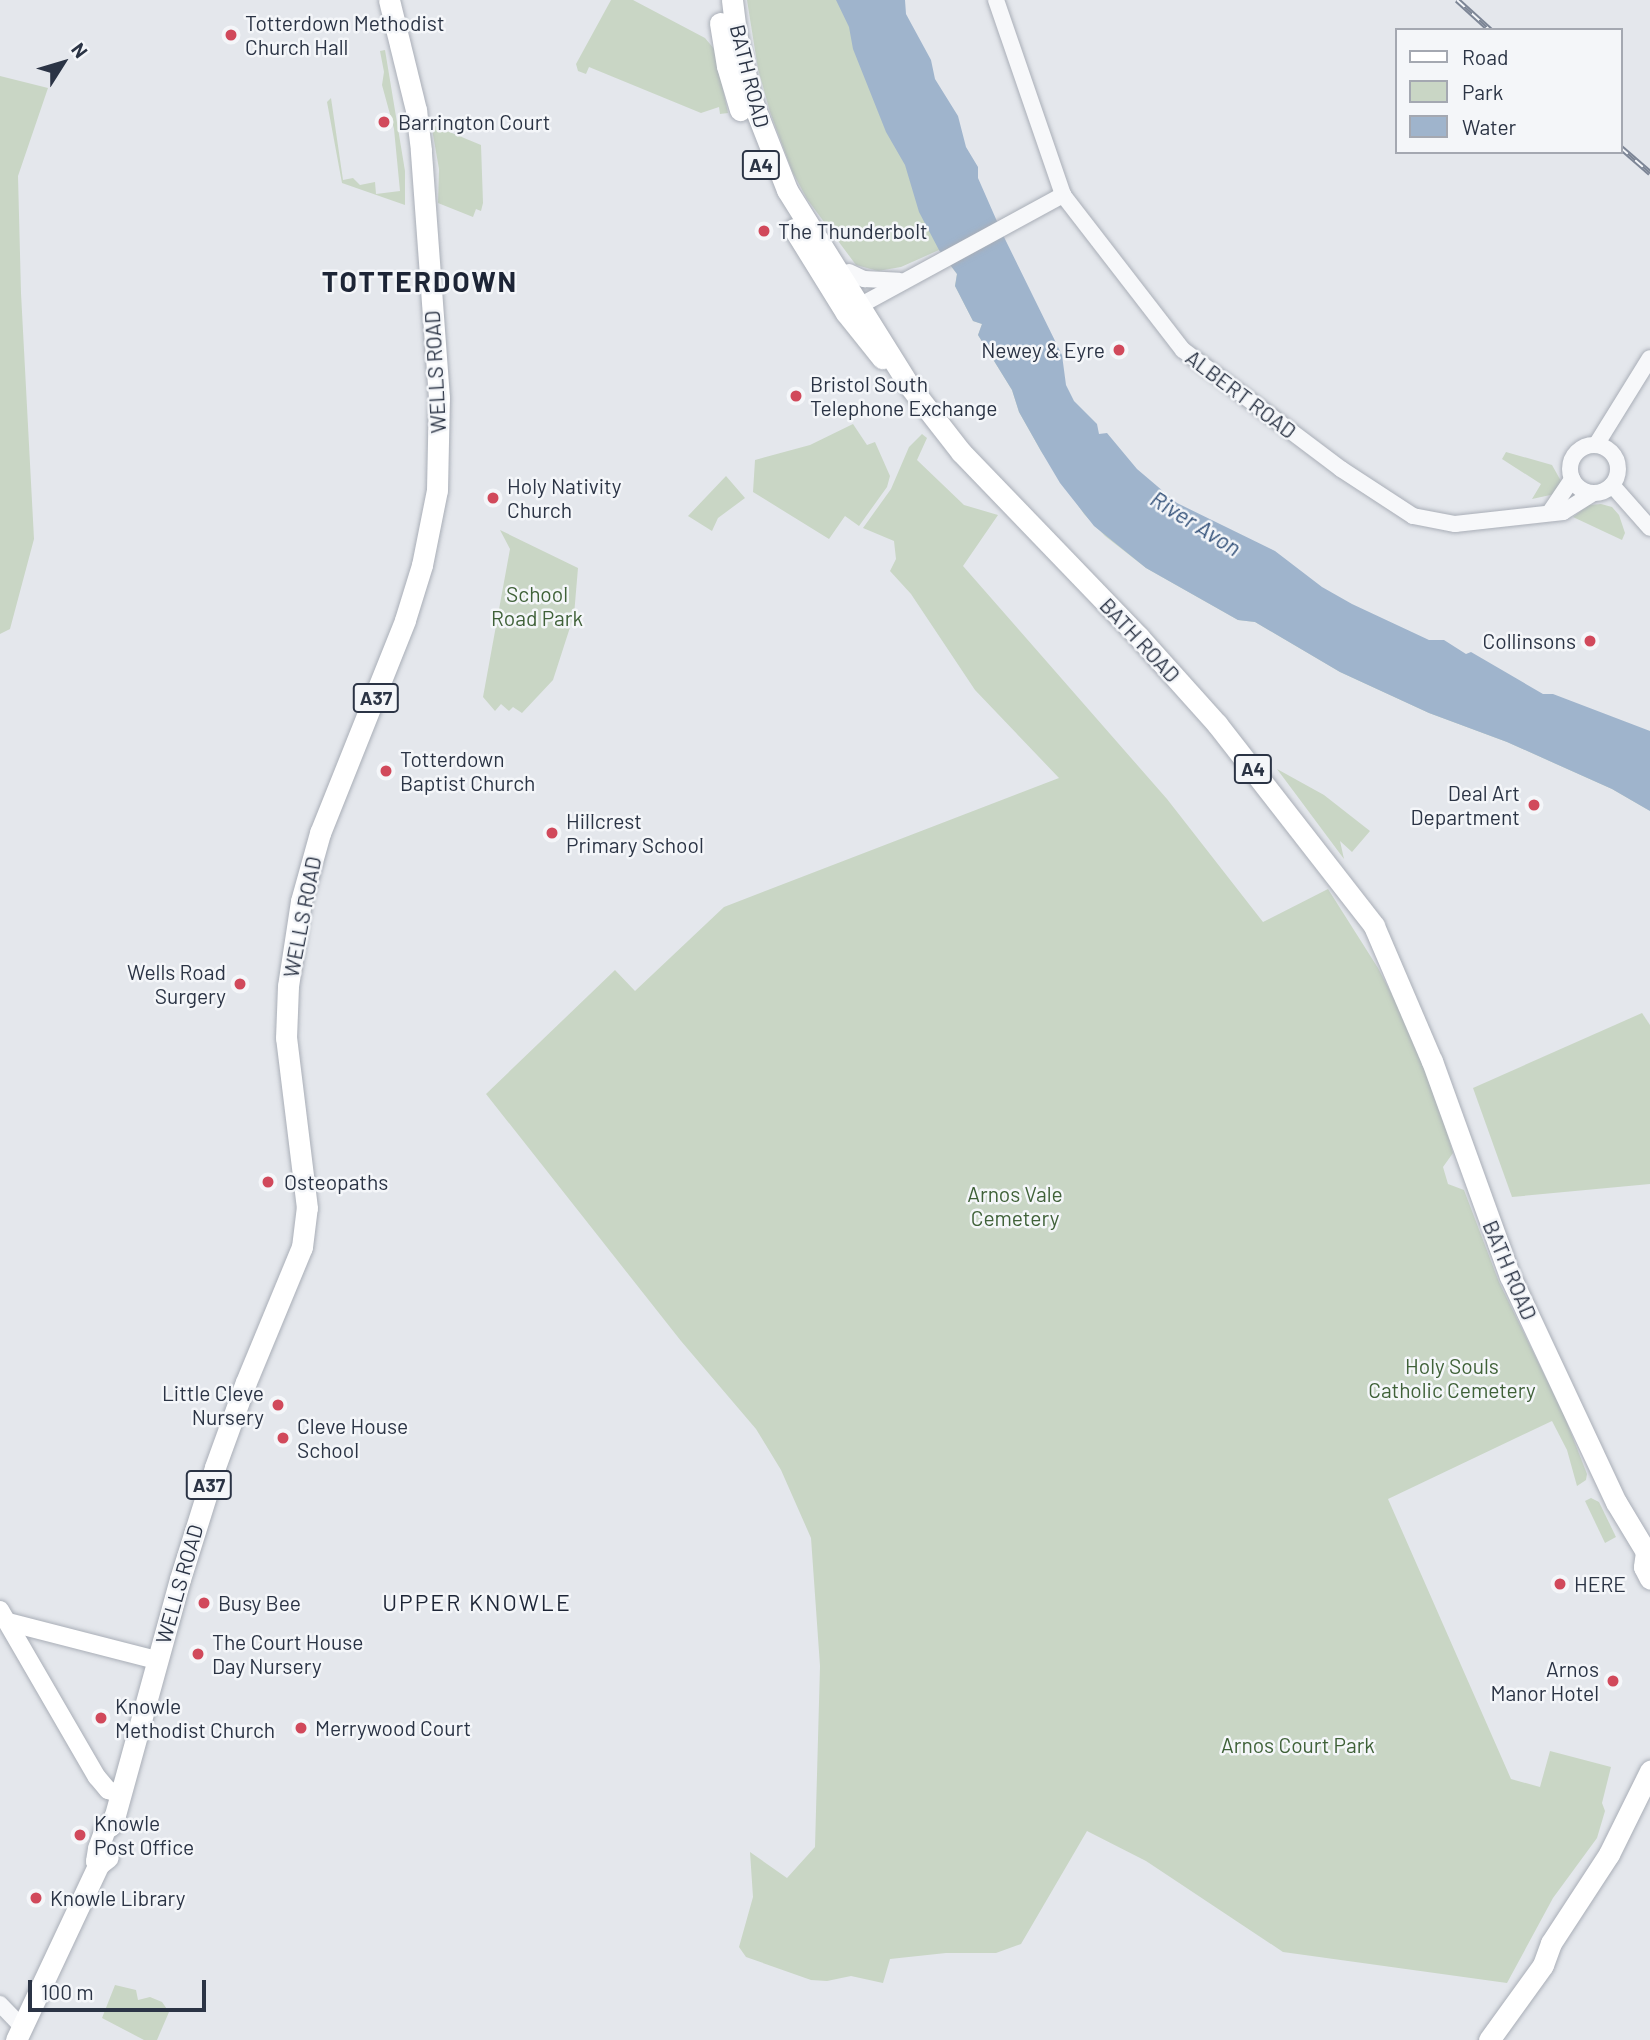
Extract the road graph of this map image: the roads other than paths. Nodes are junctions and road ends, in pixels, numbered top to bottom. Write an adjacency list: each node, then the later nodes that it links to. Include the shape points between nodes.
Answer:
1 (389, 0): 24 (highway, WELLS ROAD / A37, via 421,150 439,398 437,489 405,620 320,833 301,901 288,986 286,1038 307,1208 302,1247 215,1467)
2 (719, 0): 9 (highway, BATH ROAD / A4, via 727,66 754,147 784,211)
3 (733, 0): 5 (highway, BATH ROAD / A4, via 751,98)
4 (996, 0): 6 (street, ALBERT ROAD)
5 (787, 190): 7 (highway, BATH ROAD / A4); 9 (highway, BATH ROAD / A4)
6 (1063, 195): 8 (street); 17 (street, ALBERT ROAD, via 1183,350 1400,510 1455,524)
7 (849, 272): 8 (street, via 864,279)
8 (905, 280): 9 (street)
9 (853, 309): 19 (highway, BATH ROAD / A4, via 875,351 908,384 961,453 1217,724 1374,926 1429,1054 1510,1276 1616,1502)
10 (1650, 358): 11 (street)
11 (1615, 413): 12 (street); 13 (street)
12 (1596, 445): 13 (street); 14 (street, via 1583,448 1573,458)
13 (1614, 456): 15 (street, via 1618,471)
14 (1572, 479): 16 (street, via 1579,488); 17 (street)
15 (1612, 485): 16 (street, ALBERT ROAD); 18 (street)
16 (1594, 493): 17 (street, ALBERT ROAD, via 1563,512)
17 (1550, 512)
18 (1650, 528)
19 (1648, 1554): 20 (highway, BATH ROAD / A4, via 1644,1567)
20 (1650, 1578)
21 (4, 1616): 22 (main road); 23 (main road)
22 (31, 1625): 23 (main road, via 22,1631); 24 (main road)
23 (21, 1644): 26 (main road, via 97,1777 108,1790)
24 (156, 1660): 26 (highway, WELLS ROAD / A37)
25 (1650, 1771): 28 (highway)
26 (120, 1794): 31 (highway, WELLS ROAD / A37, via 98,1848 99,1864)
27 (1650, 1807): 28 (highway)
28 (1609, 1854): 30 (highway, via 1551,1943 1543,1965)
29 (0, 2004): 31 (street)
30 (1494, 2031)
31 (19, 2034)

